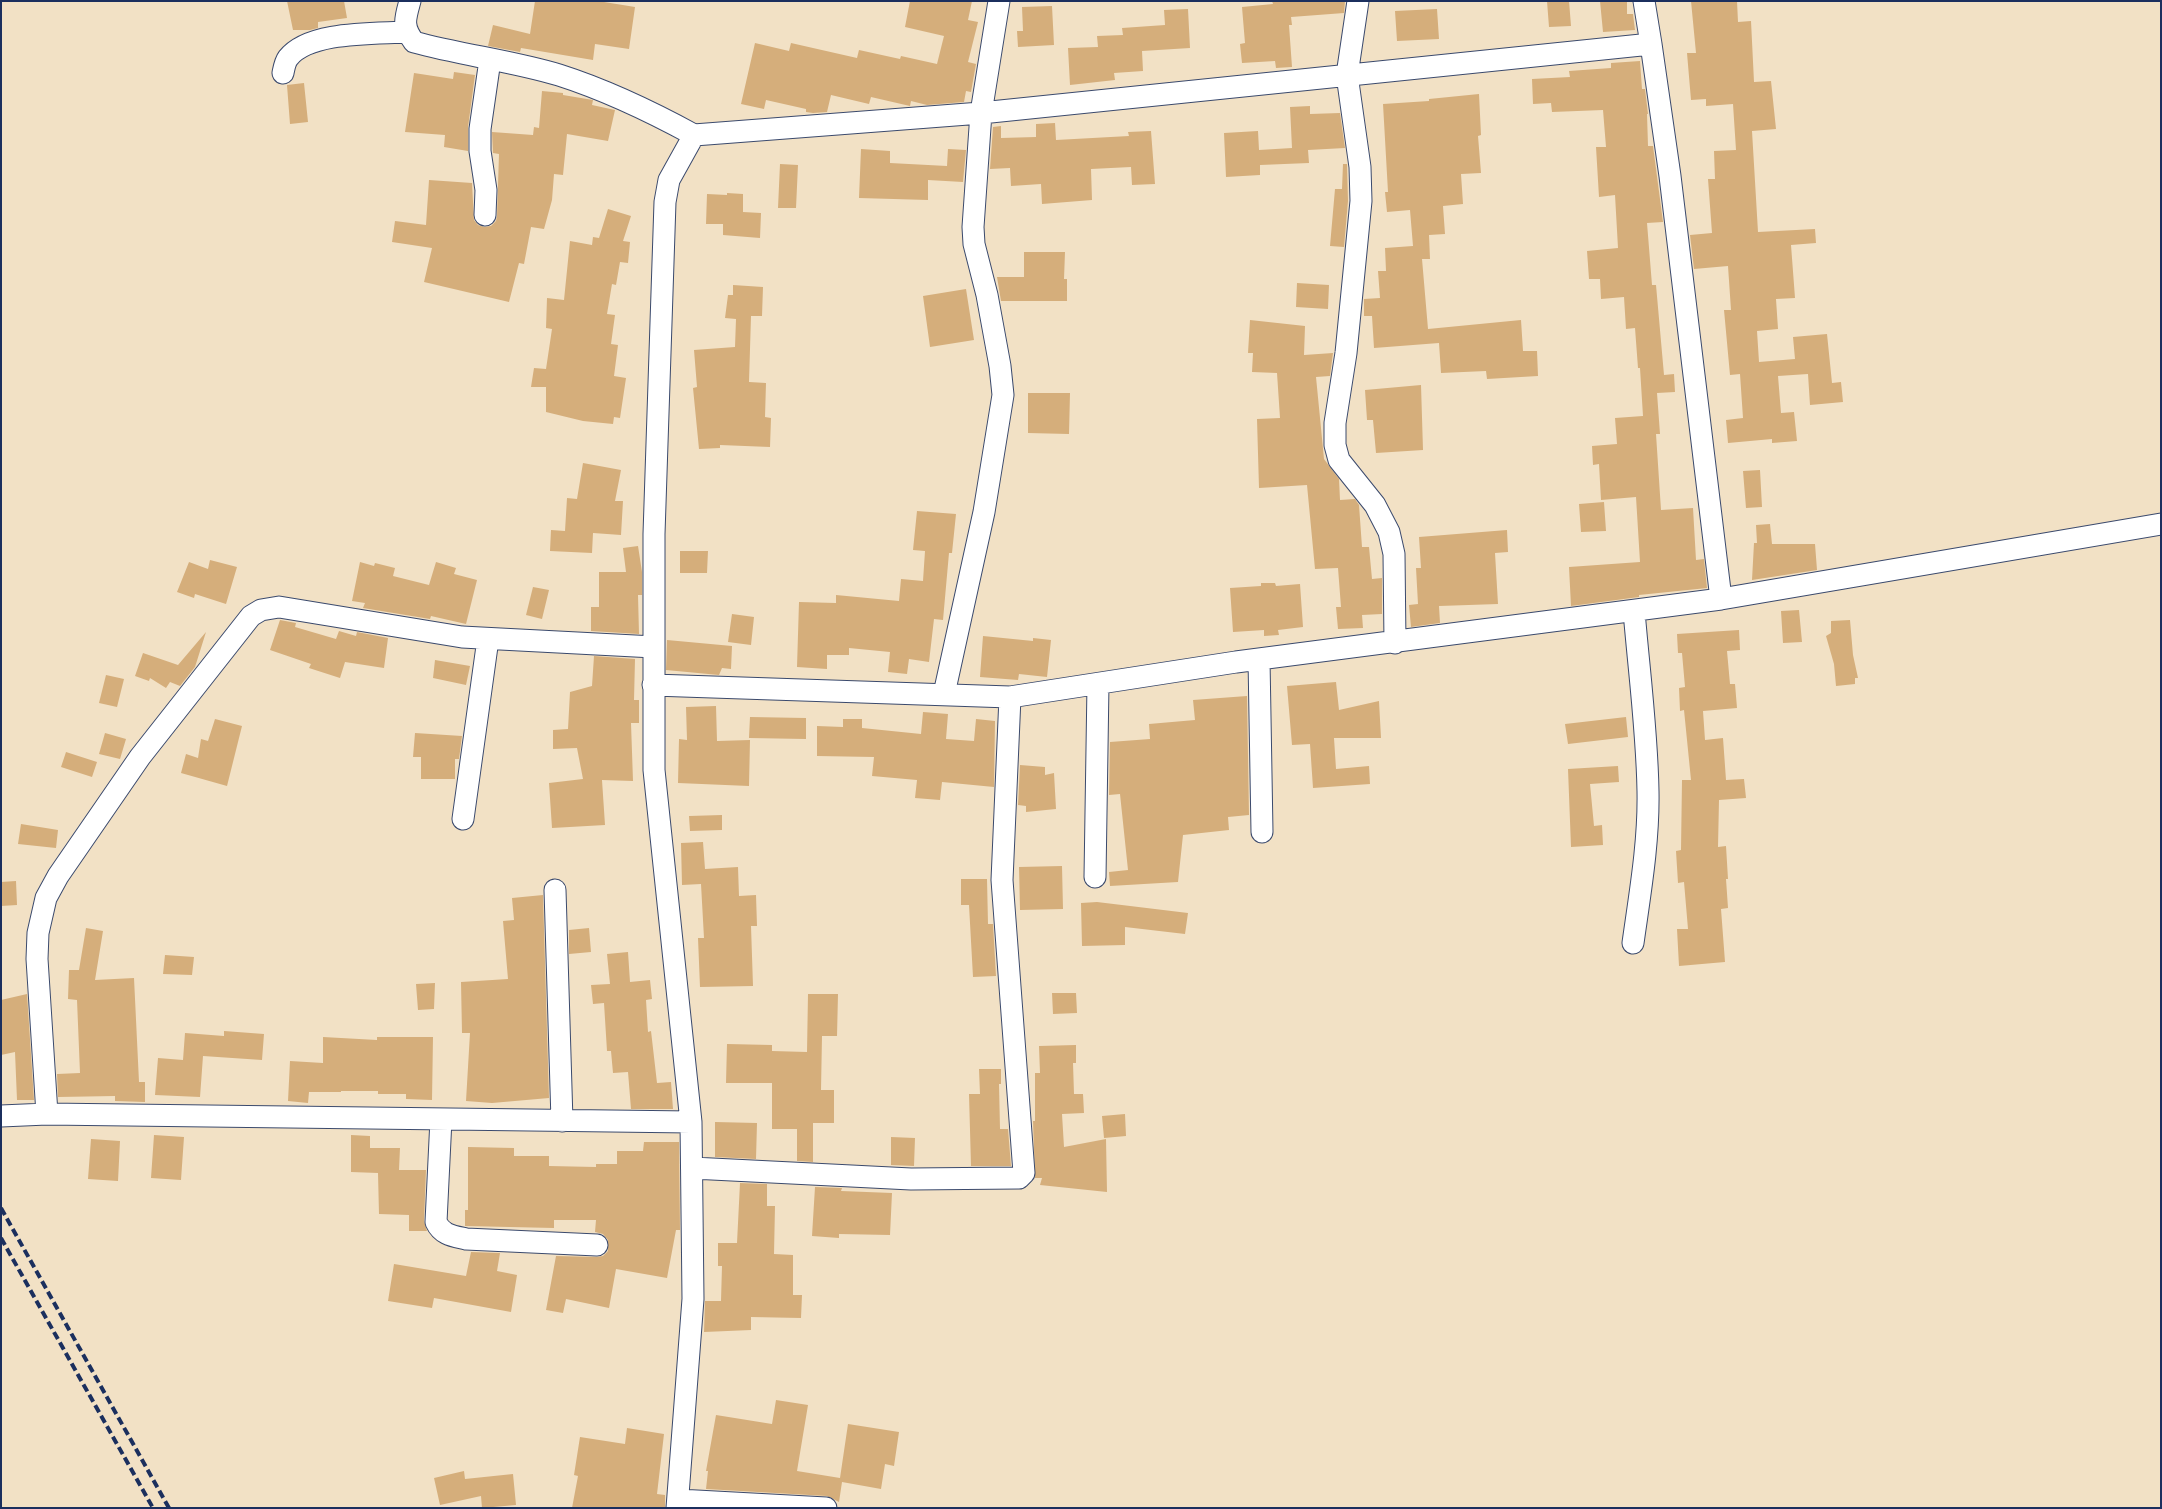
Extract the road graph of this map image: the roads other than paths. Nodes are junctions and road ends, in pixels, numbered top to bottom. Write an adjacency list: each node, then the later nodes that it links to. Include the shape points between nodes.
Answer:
1 (410, 1): 5 (street, via 405,18)
2 (999, 1): 10 (street)
3 (1358, 1): 9 (street)
4 (1644, 1): 6 (street)
5 (406, 32): 7 (street, via 414,42); 8 (street, via 315,42 299,48 287,59)
6 (1651, 44): 9 (street); 14 (street)
7 (490, 60): 11 (street, via 557,75 598,89 646,109); 12 (street, via 480,129)
8 (283, 73)
9 (1347, 75): 10 (street); 17 (street, via 1360,168 1361,201 1335,445 1339,460 1375,505 1389,532 1394,554)
10 (981, 113): 11 (street); 22 (street, via 974,244 987,295 1003,395 984,512)
11 (694, 135): 18 (street, via 669,180 665,202 654,534)
12 (485, 214)
13 (2161, 524): 14 (street)
14 (1721, 599): 15 (street)
15 (1634, 611): 17 (street); 28 (street, via 1648,792 1646,841)
16 (488, 638): 18 (street); 24 (street); 29 (street, via 462,637 279,607 261,610 251,616 140,757 46,898 38,933 37,959)
17 (1395, 643): 19 (street)
18 (654, 646): 21 (street)
19 (1259, 659): 20 (street); 25 (street)
20 (1098, 684): 23 (street); 26 (street)
21 (653, 685): 22 (street); 33 (street, via 654,770 660,841)
22 (944, 694): 23 (street)
23 (1010, 696): 34 (street, via 1002,880 1024,1173 1019,1178 911,1179)
24 (463, 819)
25 (1262, 832)
26 (1095, 877)
27 (555, 890): 32 (street)
28 (1633, 943)
29 (47, 1114): 30 (street); 31 (street)
30 (1, 1116)
31 (441, 1119): 32 (street); 35 (street, via 436,1222 440,1229 466,1239)
32 (562, 1121): 33 (street)
33 (691, 1122): 34 (street)
34 (692, 1168): 36 (street, via 693,1299)
35 (597, 1245)
36 (678, 1504): 37 (street)
37 (826, 1508)

